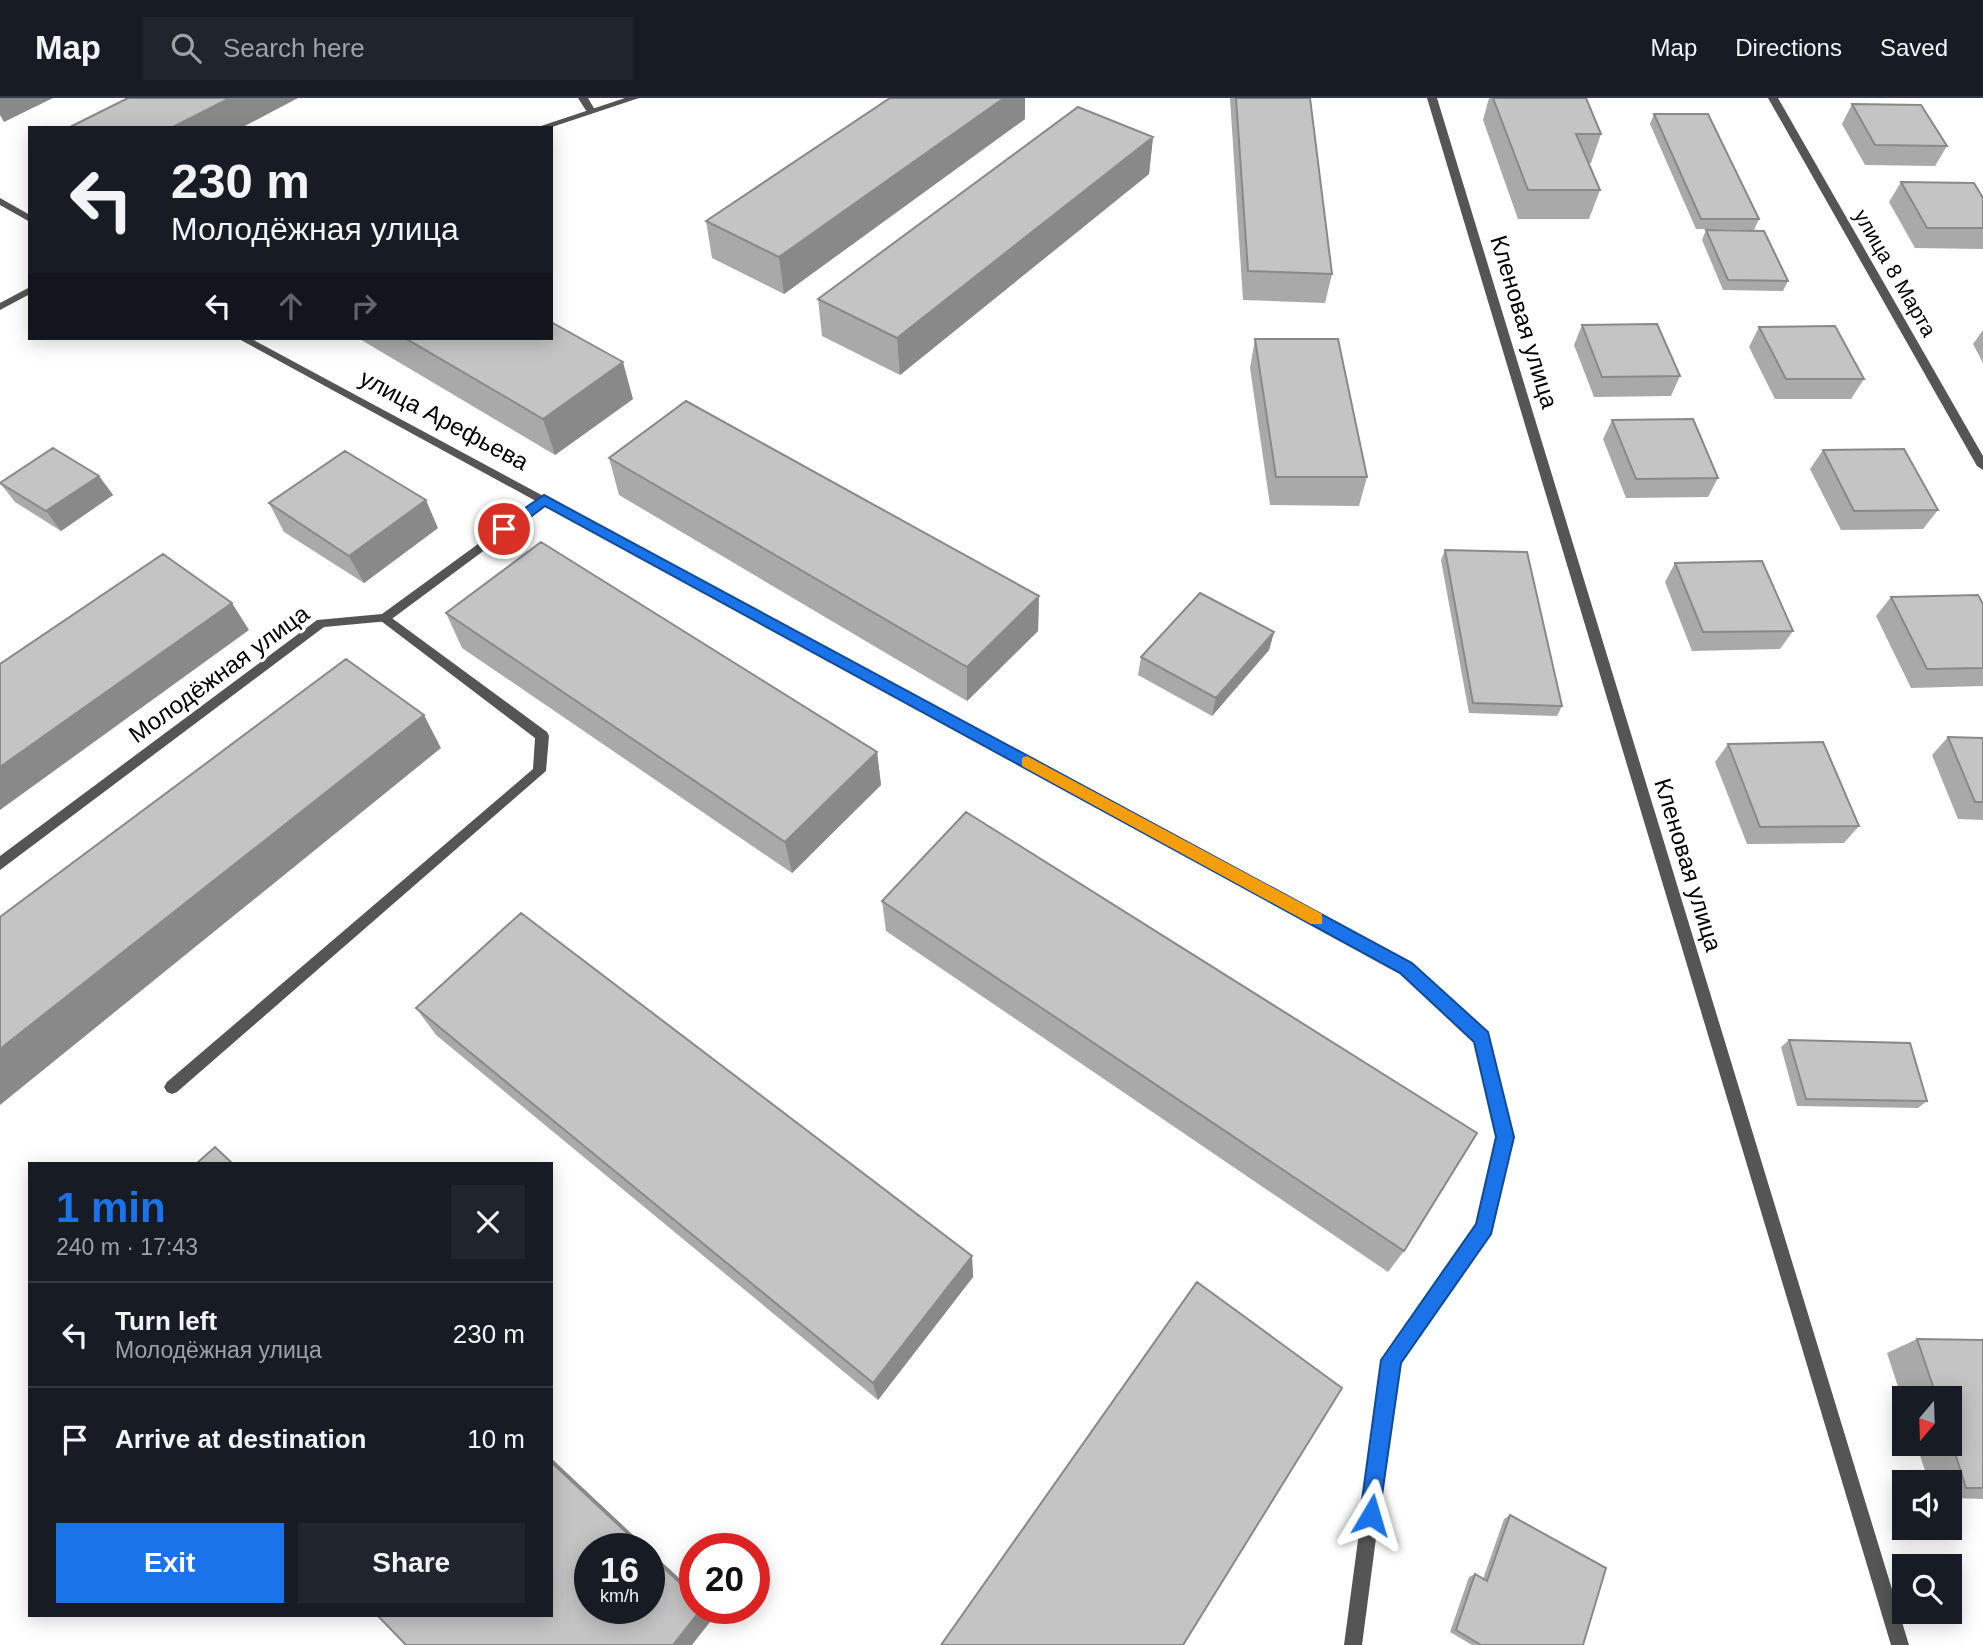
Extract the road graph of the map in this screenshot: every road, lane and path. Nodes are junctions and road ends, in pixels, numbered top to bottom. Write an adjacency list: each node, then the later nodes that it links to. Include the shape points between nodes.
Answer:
1 (583, 98): 5 (street)
2 (634, 98): 5 (street)
3 (1432, 98): 18 (street, Кленовая улица)
4 (1773, 98): 12 (street, улица 8 Марта)
5 (590, 110): 6 (street)
6 (546, 126)
7 (0, 201): 8 (street)
8 (28, 218)
9 (28, 291): 10 (street)
10 (0, 307)
11 (246, 340): 13 (street, улица Арефьева)
12 (1983, 466)
13 (544, 500): 14 (street); 17 (street, улица Арефьева, via 1406,968 1482,1038 1505,1137 1485,1228 1391,1360)
14 (385, 618): 15 (street, Молодёжная улица, via 321,623); 16 (street, via 542,736 539,771)
15 (0, 864)
16 (173, 1087)
17 (1353, 1645)
18 (1900, 1645)

